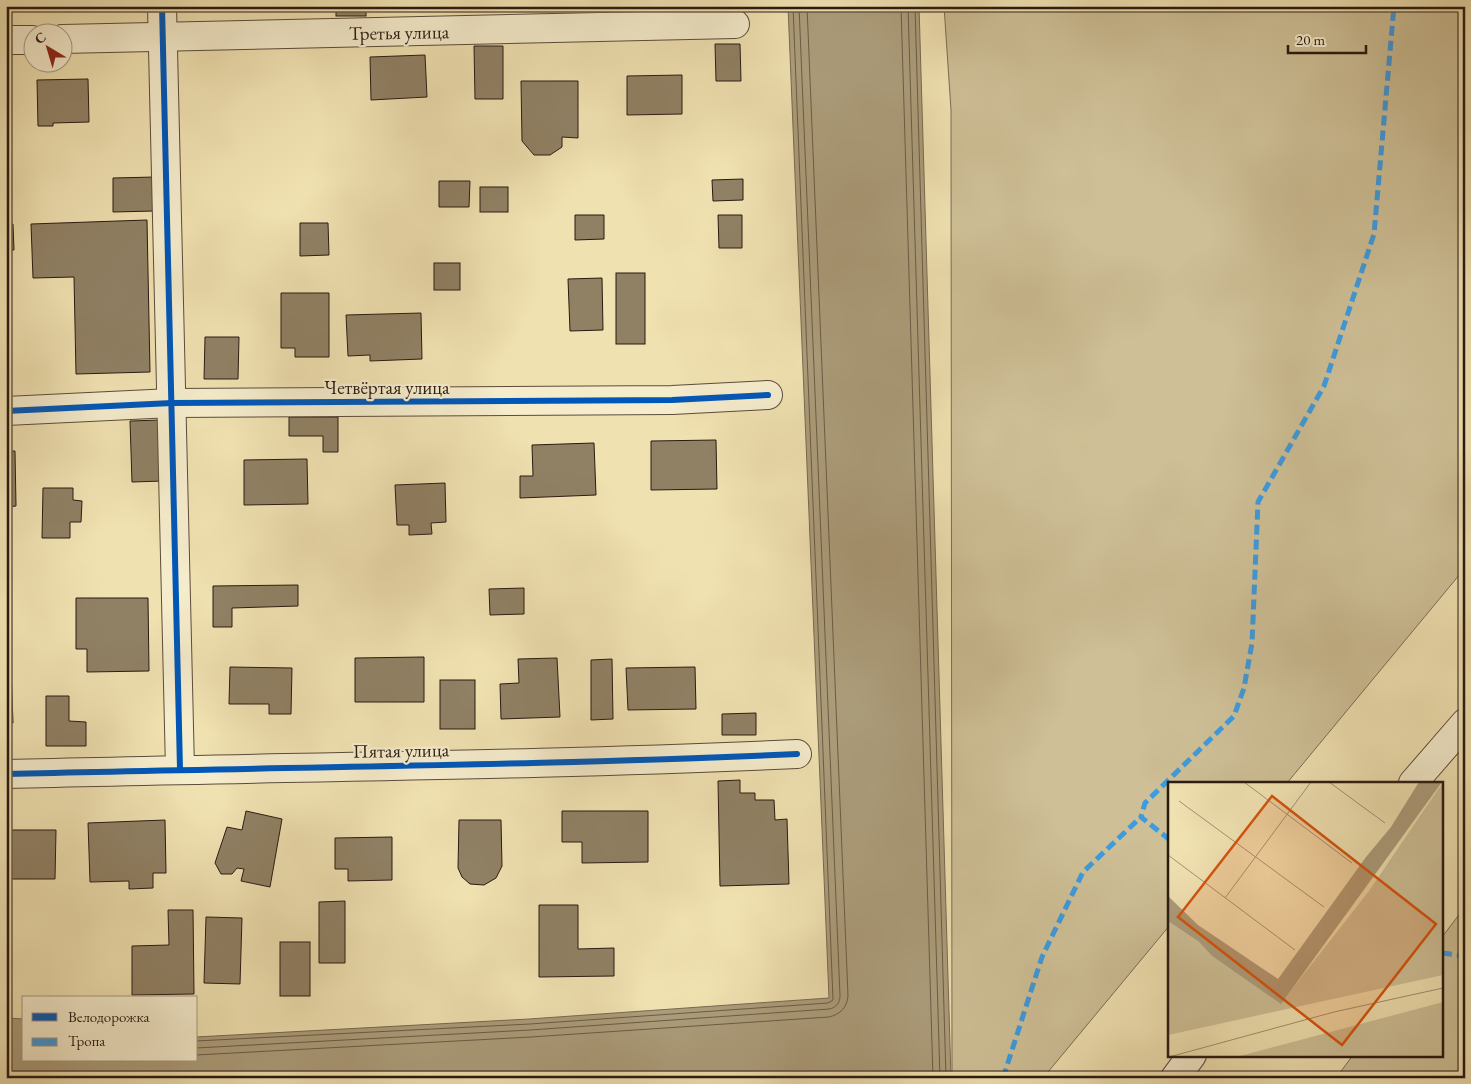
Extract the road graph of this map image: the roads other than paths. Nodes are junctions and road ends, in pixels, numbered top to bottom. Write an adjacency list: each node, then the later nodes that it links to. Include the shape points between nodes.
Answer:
1 (162, 6): 3 (street)
2 (735, 24): 3 (street, Третья улица)
3 (163, 38): 6 (street, Третья улица); 8 (street)
4 (6, 40): 5 (street)
5 (22, 40)
6 (72, 40)
7 (768, 394): 8 (street, Четвёртая улица, via 672,400)
8 (172, 403): 9 (street, Четвёртая улица); 12 (street)
9 (6, 411)
10 (1465, 723): 14 (street)
11 (797, 754): 12 (street, Пятая улица, via 654,761)
12 (180, 769): 13 (street, Пятая улица)
13 (6, 774)
14 (1414, 782)
15 (1191, 1056): 16 (street)
16 (1175, 1078)

